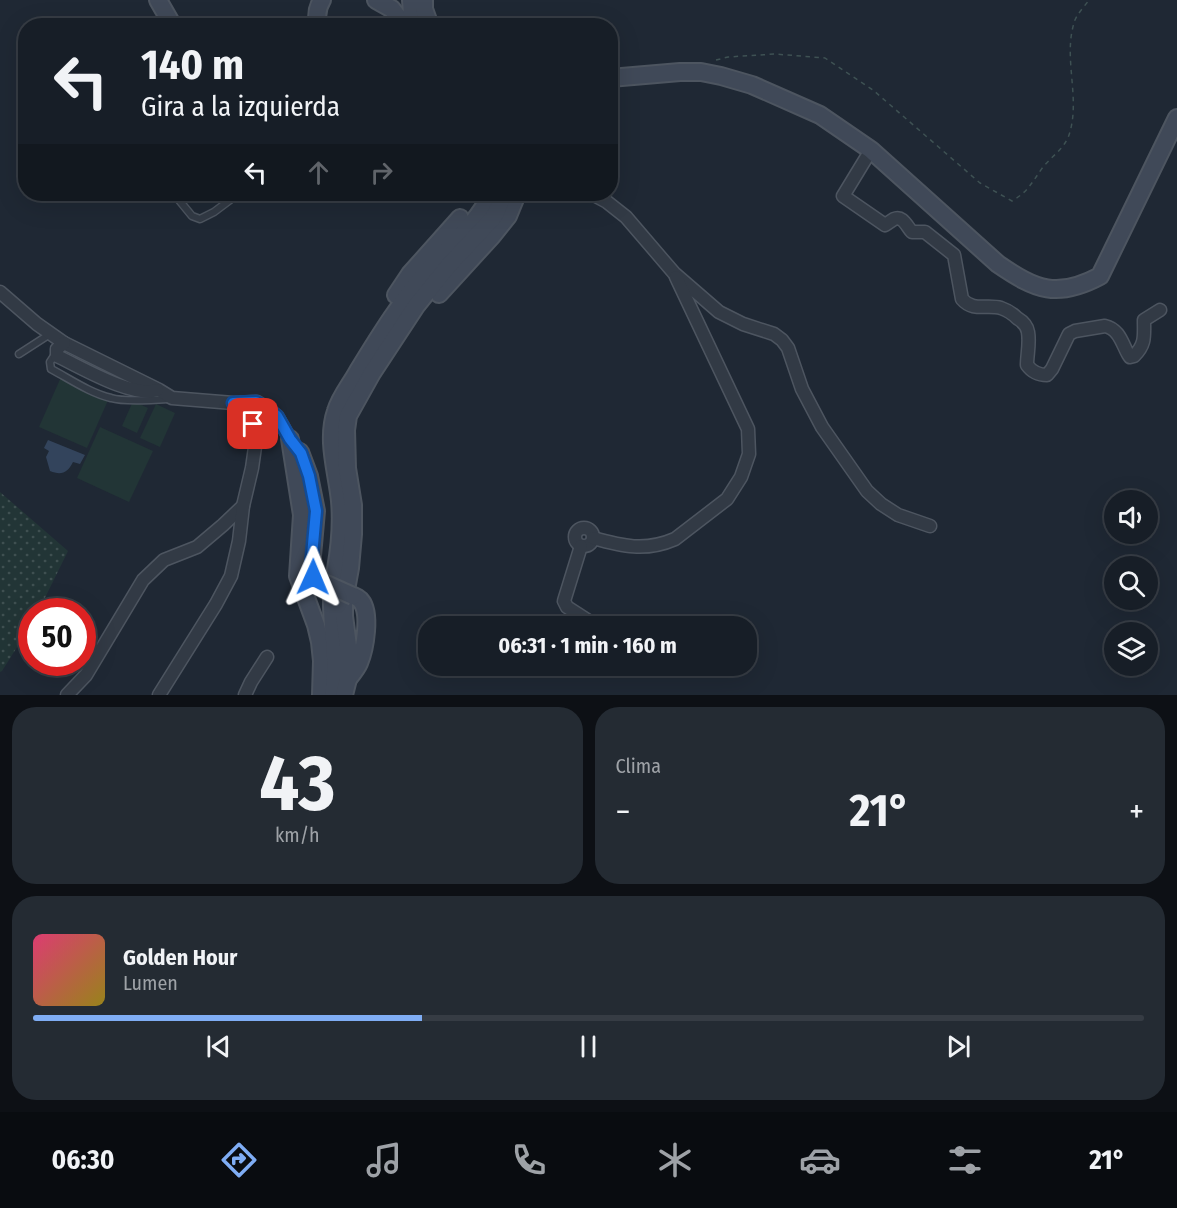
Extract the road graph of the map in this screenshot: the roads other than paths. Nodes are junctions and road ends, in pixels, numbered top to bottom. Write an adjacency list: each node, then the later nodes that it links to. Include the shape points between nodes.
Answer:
1 (158, 0): 6 (main road)
2 (322, 0): 7 (main road)
3 (376, 0): 8 (main road)
4 (411, 0): 9 (main road)
5 (424, 0): 10 (main road)
6 (168, 18)
7 (317, 18)
8 (399, 18)
9 (414, 18)
10 (427, 18)
11 (618, 77): 13 (main road, via 702,72 734,79 820,115)
12 (1177, 118): 13 (main road, via 1100,276 1062,290 1043,289 998,264)
13 (871, 150): 23 (street, via 843,196 885,225 899,219 912,232 925,232 954,255 964,302 976,308 1006,310 1028,329 1027,365 1033,372 1047,375 1069,334 1085,329 1114,329 1130,357 1134,356 1144,340 1144,320)
14 (180, 201): 15 (lane, via 192,216 200,219)
15 (229, 201)
16 (474, 201): 25 (main road, via 410,274 383,318)
17 (487, 201): 25 (main road, via 412,289)
18 (501, 201): 24 (main road, via 492,219)
19 (514, 201): 24 (main road, via 492,236 417,319)
20 (605, 201): 21 (street, via 626,216)
21 (674, 273): 35 (street, via 719,312 782,340 822,427 867,491 898,515); 36 (street, via 748,429 749,454 727,499 675,539 635,548 593,538 588,546 581,546 564,601 567,608)
22 (0, 292): 26 (street)
23 (1160, 310)
24 (401, 328): 38 (main road, via 348,416 347,468 353,534 344,601)
25 (383, 332): 43 (main road, via 338,406 333,426 341,535 332,591 336,662)
26 (51, 334): 27 (street); 28 (lane)
27 (64, 343): 29 (street, via 57,349); 30 (street)
28 (19, 354)
29 (57, 356): 30 (street, via 123,387 145,392); 31 (lane, via 50,362 51,369 112,399)
30 (159, 390): 31 (street)
31 (172, 398): 32 (street)
32 (233, 403): 33 (street, via 256,402 267,408 277,416); 34 (street, via 250,414 256,440)
33 (290, 439): 38 (main road, bridge, via 301,453 314,498 312,575 361,600 366,612 359,663); 42 (main road, via 302,515 298,576 320,642)
34 (243, 506): 39 (street, via 196,547 164,560 142,580 86,675); 40 (street, via 231,576)
35 (930, 526)
36 (580, 616)
37 (267, 657): 41 (street)
38 (346, 687)
39 (67, 695)
40 (159, 695)
41 (245, 695)
42 (321, 695)
43 (333, 695)

